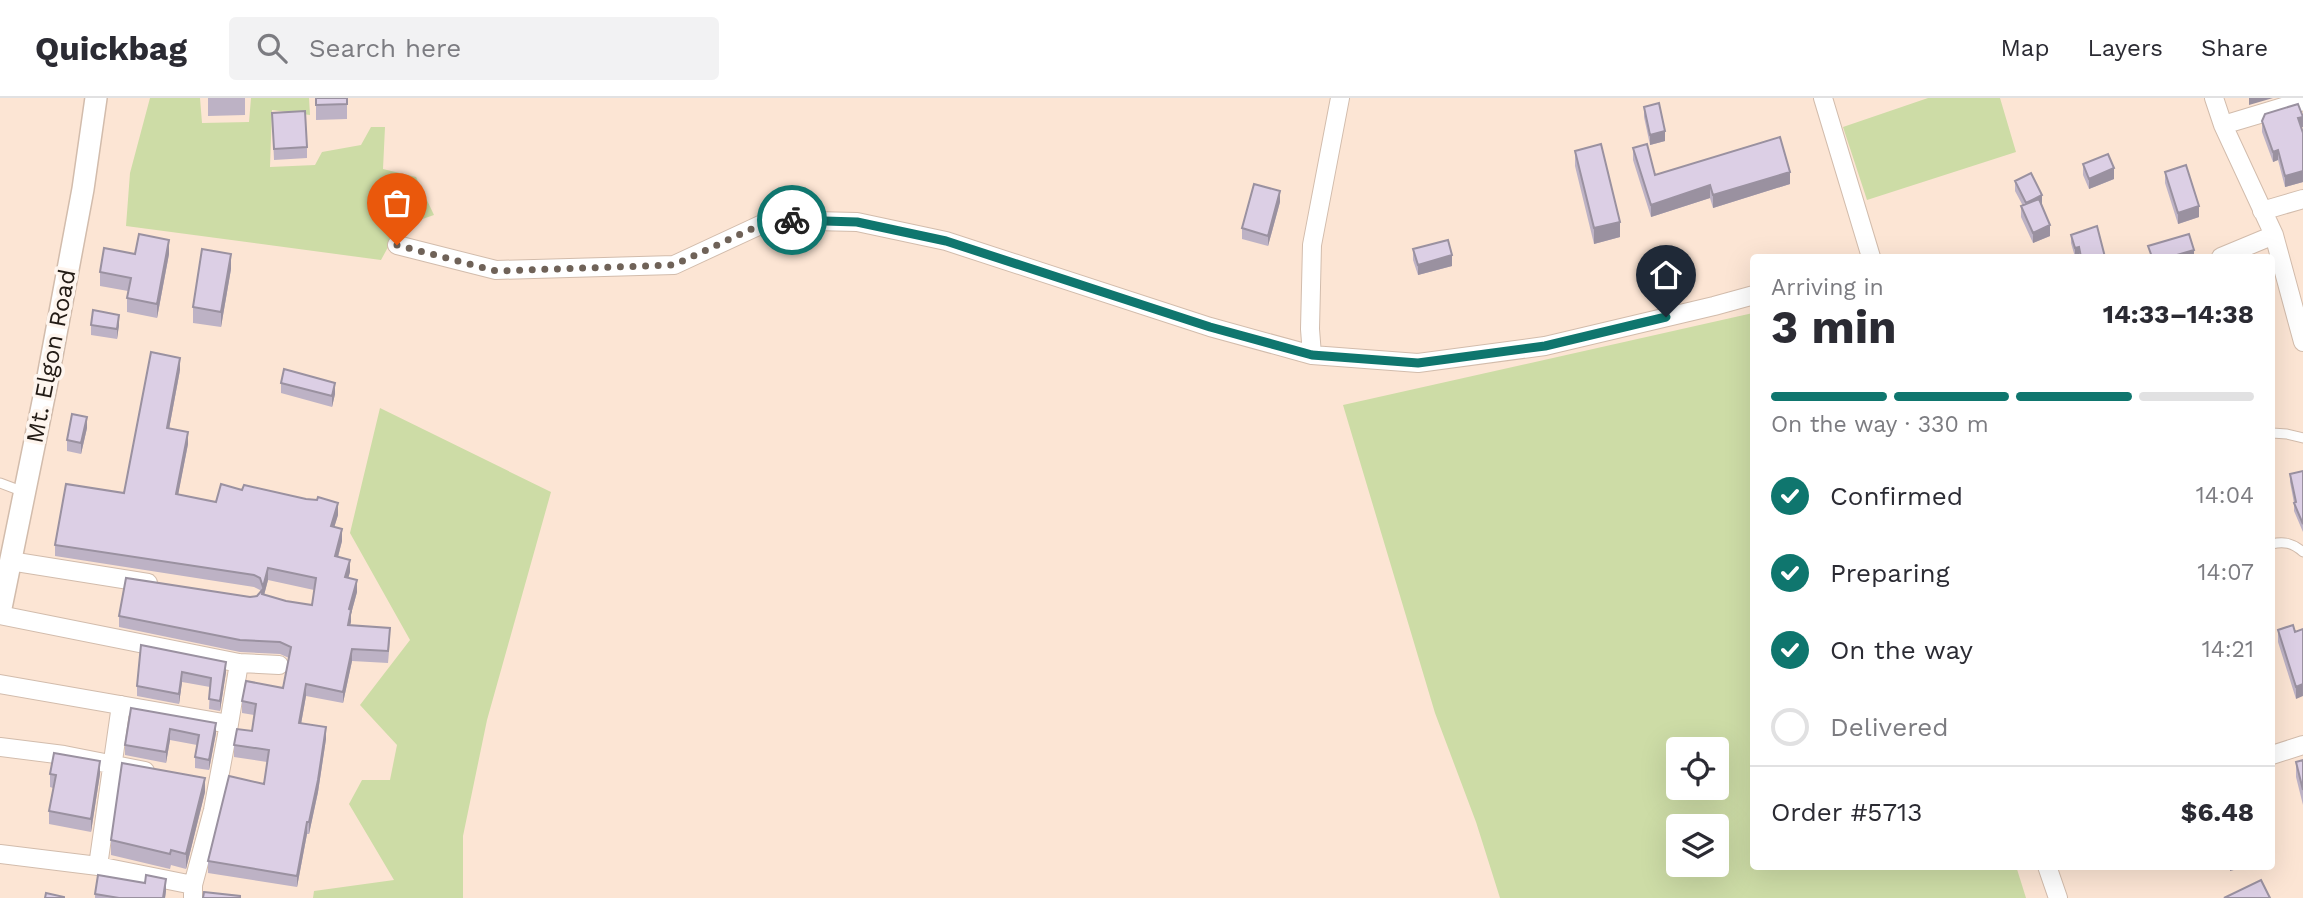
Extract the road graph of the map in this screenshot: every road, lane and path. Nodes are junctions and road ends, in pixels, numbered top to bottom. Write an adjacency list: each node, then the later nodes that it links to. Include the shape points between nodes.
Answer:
1 (96, 98): 19 (street, Mt. Elgon Road)
2 (1340, 98): 15 (street, via 1312,245)
3 (1823, 98): 11 (street)
4 (2214, 98): 6 (street)
5 (2303, 102): 6 (street)
6 (2223, 125): 8 (street)
7 (2303, 199): 8 (street)
8 (2263, 211): 9 (street)
9 (2274, 235): 12 (street); 14 (street)
10 (397, 245): 15 (street, via 496,271 674,265 771,220 857,222 946,241 1210,327)
11 (1870, 254)
12 (2228, 254)
13 (1750, 296): 15 (street, via 1545,346 1418,363)
14 (2303, 342)
15 (1312, 355)
16 (2275, 433): 17 (lane)
17 (2303, 438)
18 (0, 483): 19 (lane)
19 (25, 492): 22 (street, Mt. Elgon Road)
20 (2275, 543): 21 (lane, via 2295,545)
21 (2303, 552)
22 (10, 561): 23 (street); 24 (street, Mt. Elgon Road)
23 (171, 586)
24 (0, 614): 25 (street)
25 (239, 663): 26 (street); 29 (street)
26 (279, 665)
27 (0, 684): 28 (street)
28 (121, 705): 29 (street); 33 (street)
29 (229, 724): 38 (street, via 211,782 213,810)
30 (2303, 745): 32 (street)
31 (0, 747): 33 (street)
32 (2275, 754)
33 (113, 765): 34 (street); 36 (street)
34 (165, 774)
35 (0, 854): 36 (street)
36 (98, 866): 38 (street)
37 (2048, 870): 39 (street)
38 (193, 891)
39 (2058, 898)

